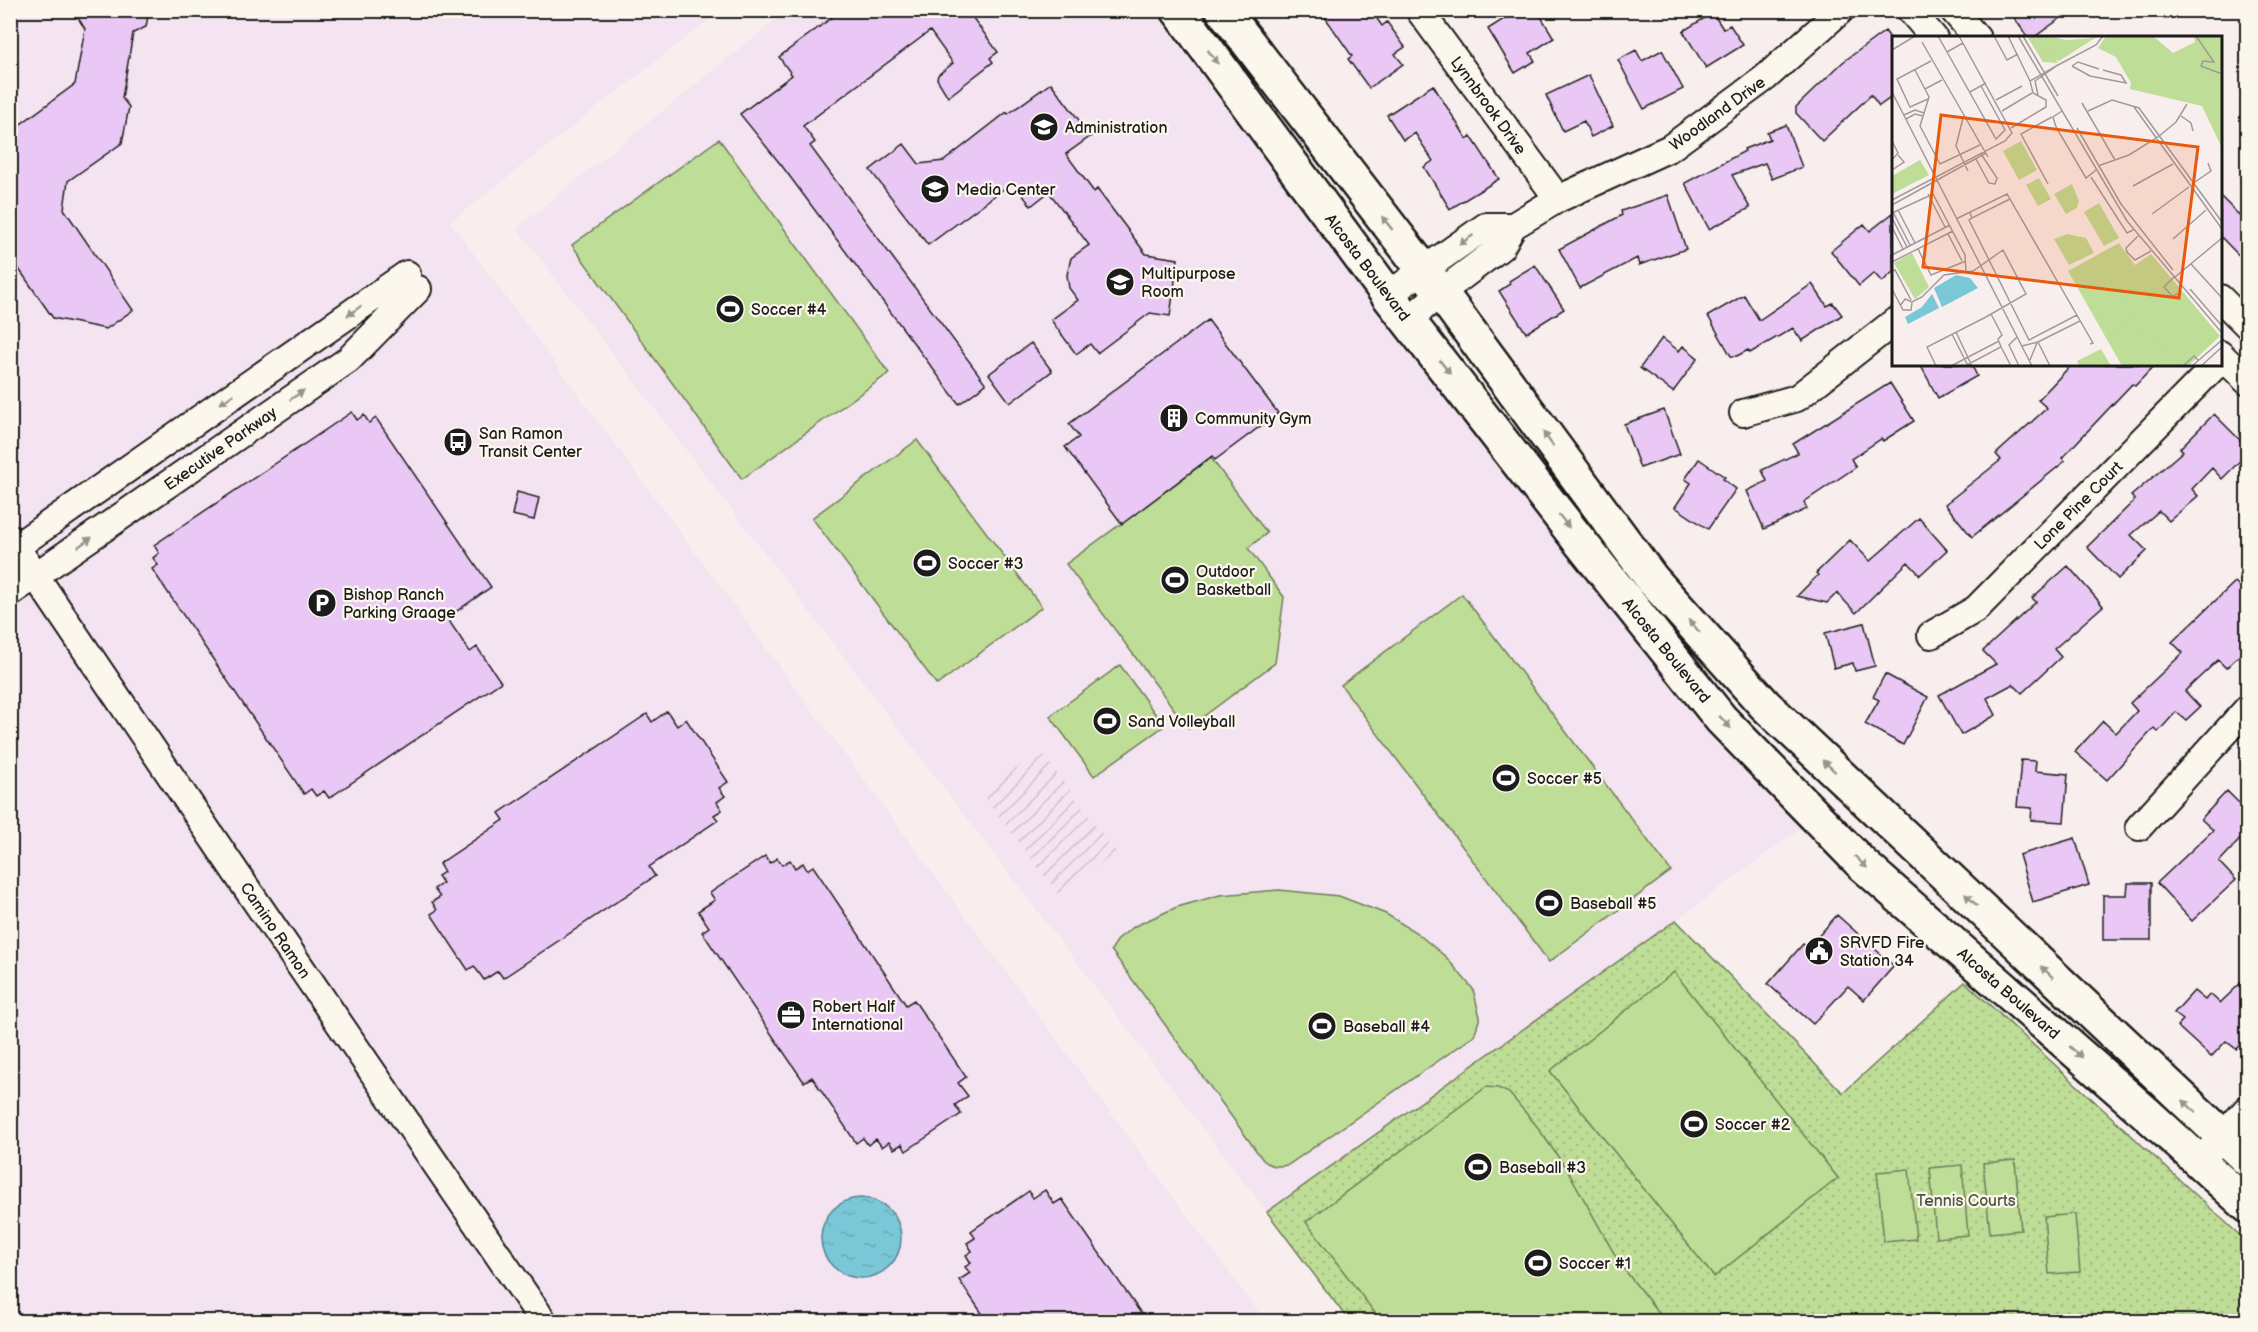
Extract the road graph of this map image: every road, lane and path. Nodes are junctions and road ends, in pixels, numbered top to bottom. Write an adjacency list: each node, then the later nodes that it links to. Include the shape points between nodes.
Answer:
1 (1178, 10): 11 (main road, Alcosta Boulevard, one-way to 11)
2 (1223, 10): 10 (main road, Alcosta Boulevard, one-way to 2)
3 (1841, 10): 9 (street, Woodland Drive, via 1765,78 1670,148)
4 (1910, 10): 7 (street)
5 (1953, 10): 8 (street)
6 (1430, 14): 9 (street, Lynnbrook Drive)
7 (1932, 36)
8 (1975, 36)
9 (1558, 199): 10 (street, Woodland Drive, via 1513,226 1501,247)
10 (1432, 281): 11 (street, Woodland Drive); 13 (street, Woodland Drive); 27 (main road, Alcosta Boulevard, one-way to 10, via 1765,705 1652,579)
11 (1389, 295): 13 (main road, Alcosta Boulevard)
12 (2222, 300): 15 (street)
13 (1409, 320): 29 (main road, Alcosta Boulevard, one-way to 29, via 1721,719 1862,864)
14 (1892, 323): 19 (street, via 1797,398)
15 (2247, 326)
16 (2222, 361): 18 (street)
17 (2213, 366): 23 (street, Lone Pine Court, via 1976,609)
18 (2247, 382)
19 (1743, 412)
20 (12, 545): 21 (street, Camino Ramon); 21 (street, Executive Parkway, one-way to 20, via 348,360 413,281)
21 (37, 575): 22 (street, Executive Parkway); 31 (street, Camino Ramon)
22 (10, 593)
23 (1931, 635)
24 (2247, 708): 25 (street)
25 (2139, 827)
26 (2247, 1108): 27 (street)
27 (2222, 1138): 28 (main road, Alcosta Boulevard); 29 (street)
28 (2247, 1160)
29 (2199, 1162): 30 (main road, Alcosta Boulevard)
30 (2247, 1206)
31 (543, 1322)

